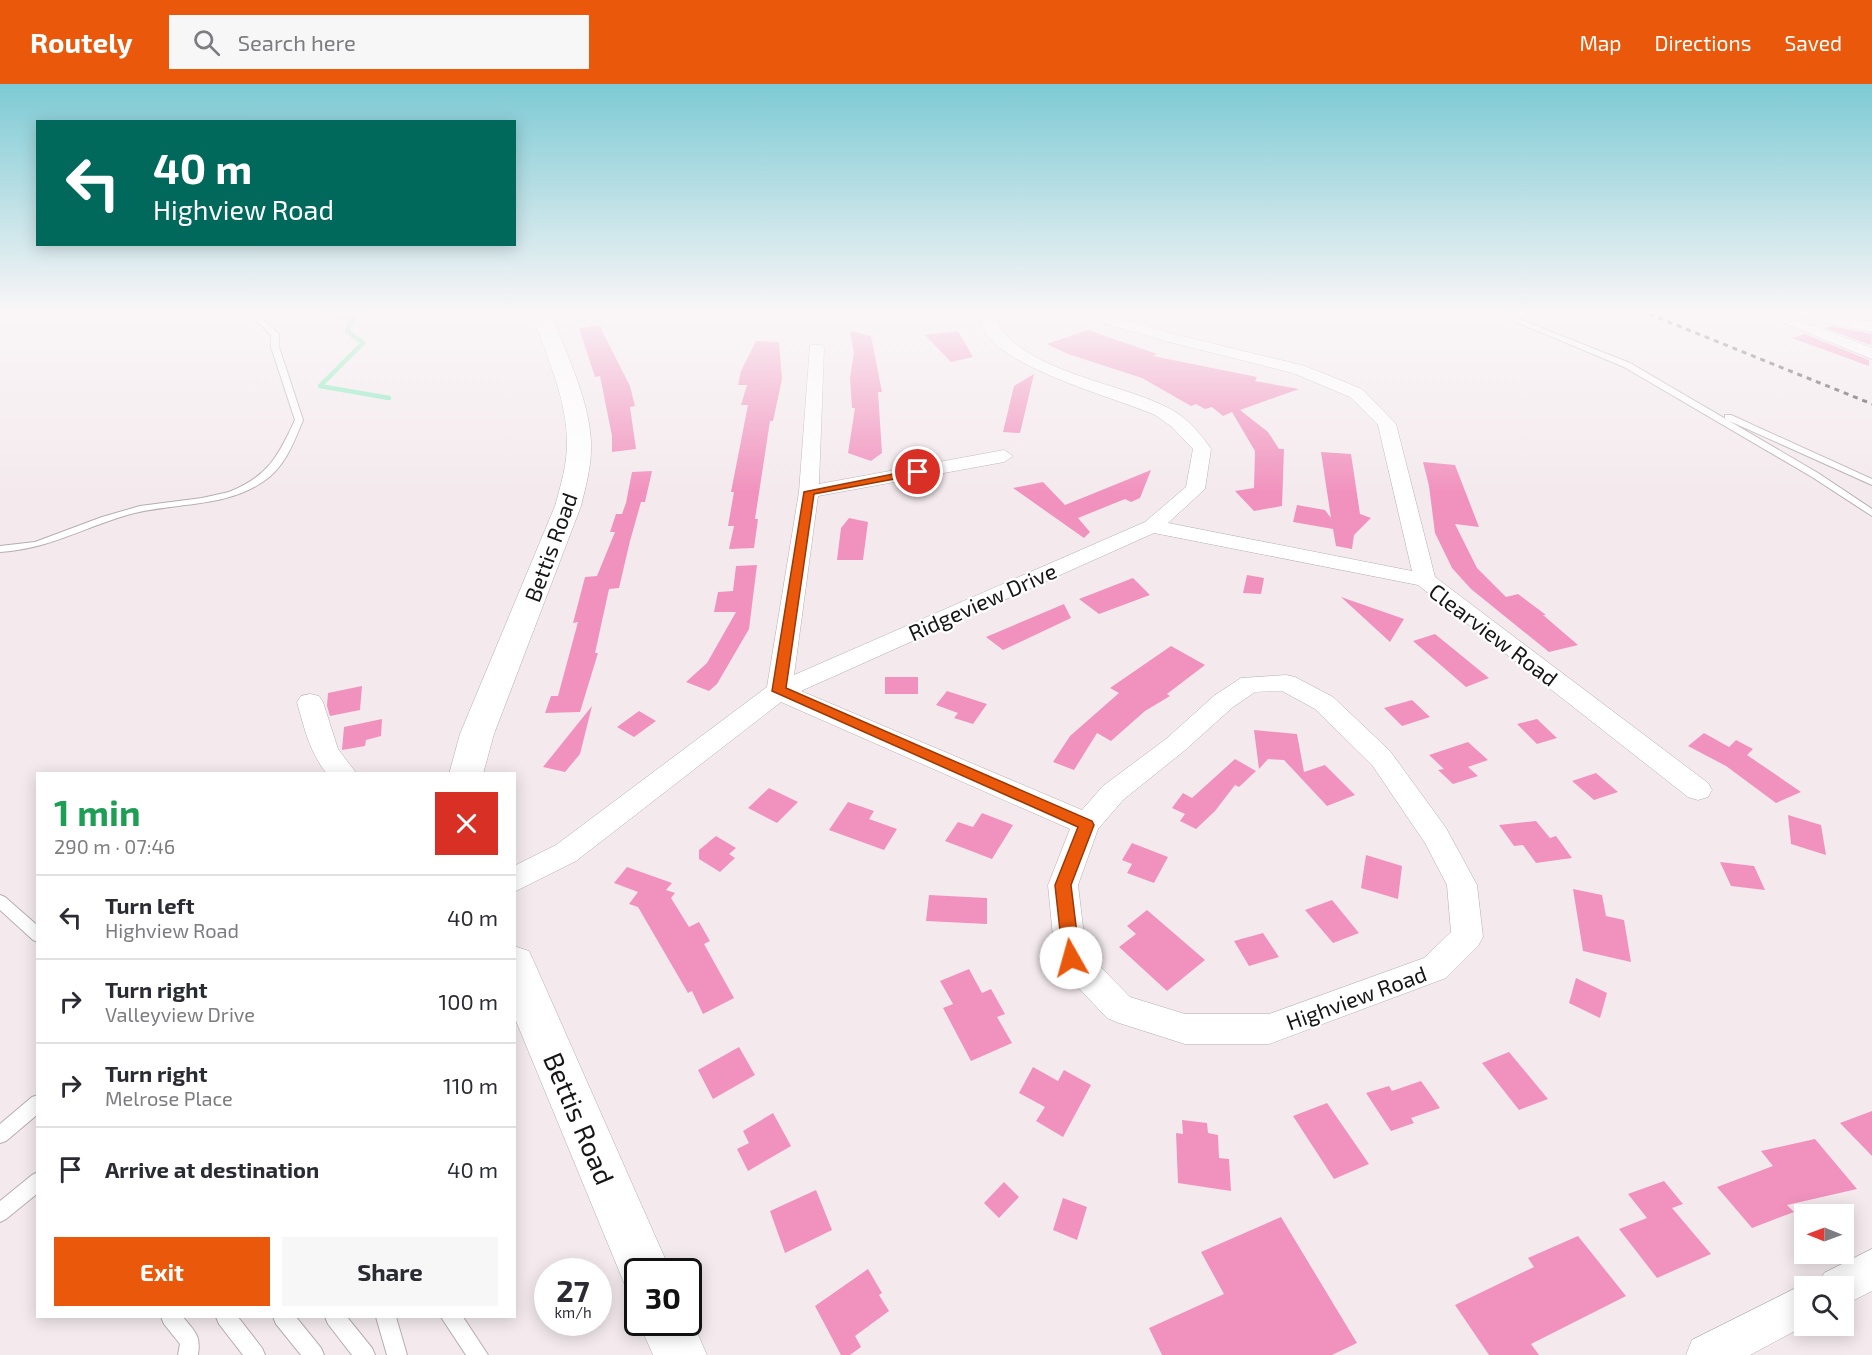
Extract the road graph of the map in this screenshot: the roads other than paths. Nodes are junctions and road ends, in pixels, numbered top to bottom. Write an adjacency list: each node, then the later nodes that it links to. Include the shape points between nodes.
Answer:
1 (284, 373): 13 (lane, via 299,420 282,457 269,474 252,485 227,495 139,509 36,545)
2 (561, 373): 18 (street, Bettis Road, via 579,442 568,506 477,734)
3 (815, 373): 10 (street)
4 (1060, 373): 12 (street, Ridgeview Drive, via 1162,412 1185,428 1202,448 1195,489)
5 (1309, 373): 14 (street, via 1356,393 1387,424)
6 (1641, 373): 7 (lane)
7 (1693, 403): 9 (lane); 11 (lane)
8 (1005, 456): 10 (street)
9 (1872, 482)
10 (809, 492): 15 (street)
11 (1872, 513)
12 (1152, 526): 14 (street, Clearview Road); 15 (street, Ridgeview Drive)
13 (0, 549)
14 (1425, 580): 19 (street, Clearview Road)
15 (779, 691): 20 (street); 21 (street, Ridgeview Drive, via 566,853)
16 (310, 702): 17 (street, via 321,747)
17 (342, 772)
18 (467, 772)
19 (1698, 790)
20 (1086, 825): 20 (street, Highview Road, via 1063,885 1071,958 1119,1008 1185,1029 1269,1029 1436,968 1467,937 1462,885 1436,836 1381,758 1324,703 1286,683 1250,684 1224,701 1113,793)
21 (516, 879)
22 (0, 901): 23 (lane)
23 (36, 934)
24 (516, 969): 29 (street, Bettis Road)
25 (36, 1105): 26 (lane)
26 (0, 1135)
27 (36, 1183): 28 (lane)
28 (0, 1213)
29 (639, 1258)
30 (1872, 1269): 31 (street)
31 (1854, 1279)
32 (1794, 1309): 47 (street)
33 (172, 1318): 40 (lane, via 190,1341)
34 (227, 1318): 41 (lane)
35 (284, 1318): 42 (lane)
36 (335, 1318): 43 (lane)
37 (386, 1318): 44 (lane)
38 (451, 1318): 45 (lane)
39 (672, 1336): 46 (street)
40 (188, 1355)
41 (255, 1355)
42 (314, 1355)
43 (365, 1355)
44 (397, 1355)
45 (478, 1355)
46 (680, 1355)
47 (1707, 1355)

